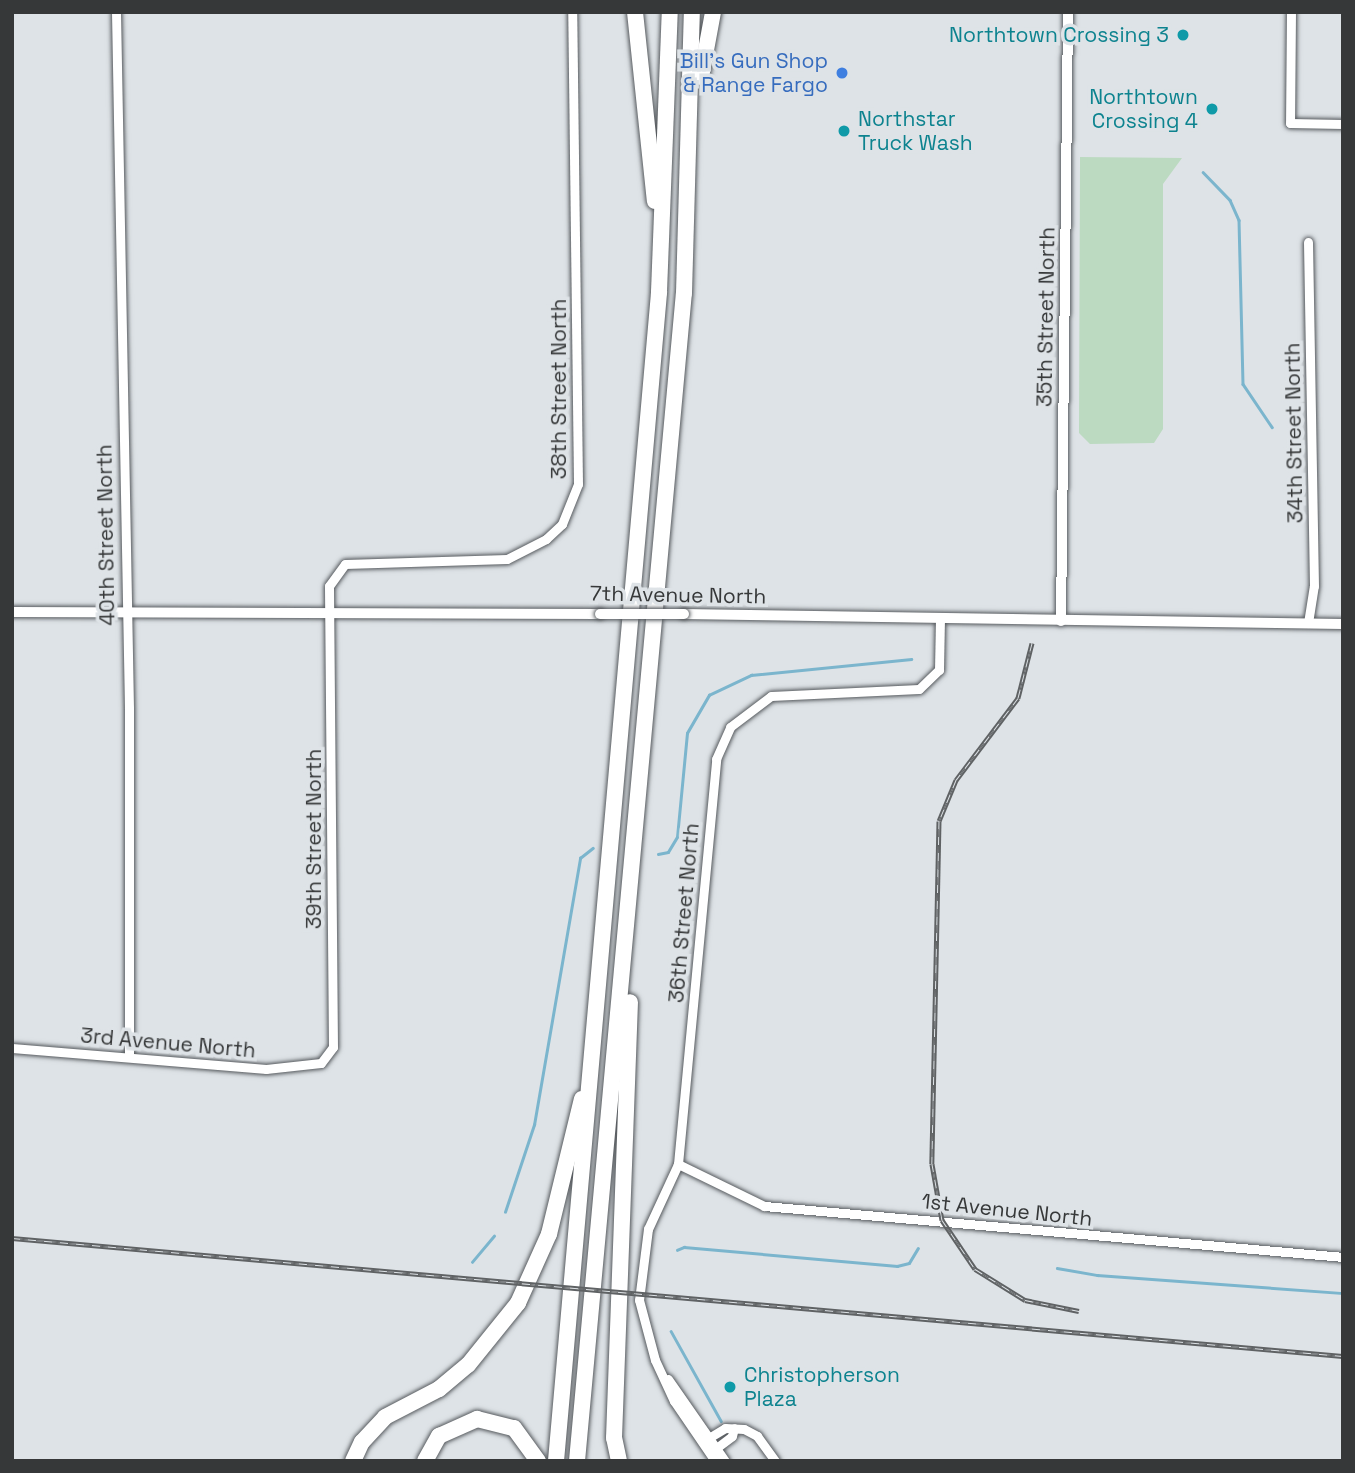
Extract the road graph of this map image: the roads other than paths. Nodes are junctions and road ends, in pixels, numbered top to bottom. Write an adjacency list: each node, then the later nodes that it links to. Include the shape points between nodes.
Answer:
1 (116, 12): 15 (street, 40th Street North)
2 (572, 12): 14 (street, 38th Street North, via 578,458 573,500 562,524 546,539 507,559 345,564 329,586)
3 (635, 12): 12 (highway, via 653,170)
4 (670, 12): 12 (highway)
5 (692, 12): 10 (highway)
6 (713, 12): 10 (highway, via 702,62)
7 (1068, 12): 17 (street, 35th Street North)
8 (1291, 12): 9 (street, via 1290,123)
9 (1343, 124)
10 (691, 173): 20 (highway)
11 (1308, 242): 18 (street, 34th Street North, via 1314,586)
12 (659, 292): 21 (highway)
13 (12, 612): 15 (street, 7th Avenue North)
14 (327, 612): 15 (street, 7th Avenue North); 16 (street, 7th Avenue North, bridge); 24 (street, 39th Street North, via 333,1047)
15 (124, 613): 23 (street, 40th Street North, via 129,708)
16 (940, 619): 17 (street, 7th Avenue North); 25 (street, 36th Street North, via 939,670 919,689 771,696 740,716 722,741 716,759)
17 (1061, 621): 18 (street, 7th Avenue North)
18 (1308, 623): 19 (street, 7th Avenue North)
19 (1343, 624)
20 (635, 823): 30 (highway); 35 (highway, via 636,904 614,1438)
21 (594, 1045): 31 (highway, via 549,1234 518,1303 468,1365 439,1389 385,1417 362,1442); 34 (highway)
22 (12, 1048): 23 (street, 3rd Avenue North)
23 (129, 1057): 24 (street, 3rd Avenue North, via 266,1069)
24 (321, 1063)
25 (678, 1164): 26 (street, 1st Avenue North, via 764,1206); 28 (street, 36th Street North, via 649,1229 639,1300 642,1324 662,1372)
26 (1343, 1257)
27 (734, 1428): 28 (street); 29 (street); 37 (street, via 757,1436)
28 (707, 1439): 29 (street, 36th Street North)
29 (714, 1453): 36 (street, 36th Street North)
30 (578, 1457)
31 (353, 1461)
32 (425, 1461): 33 (highway, via 439,1436 477,1419 514,1428)
33 (538, 1461)
34 (556, 1461)
35 (619, 1461)
36 (725, 1461)
37 (775, 1461)

